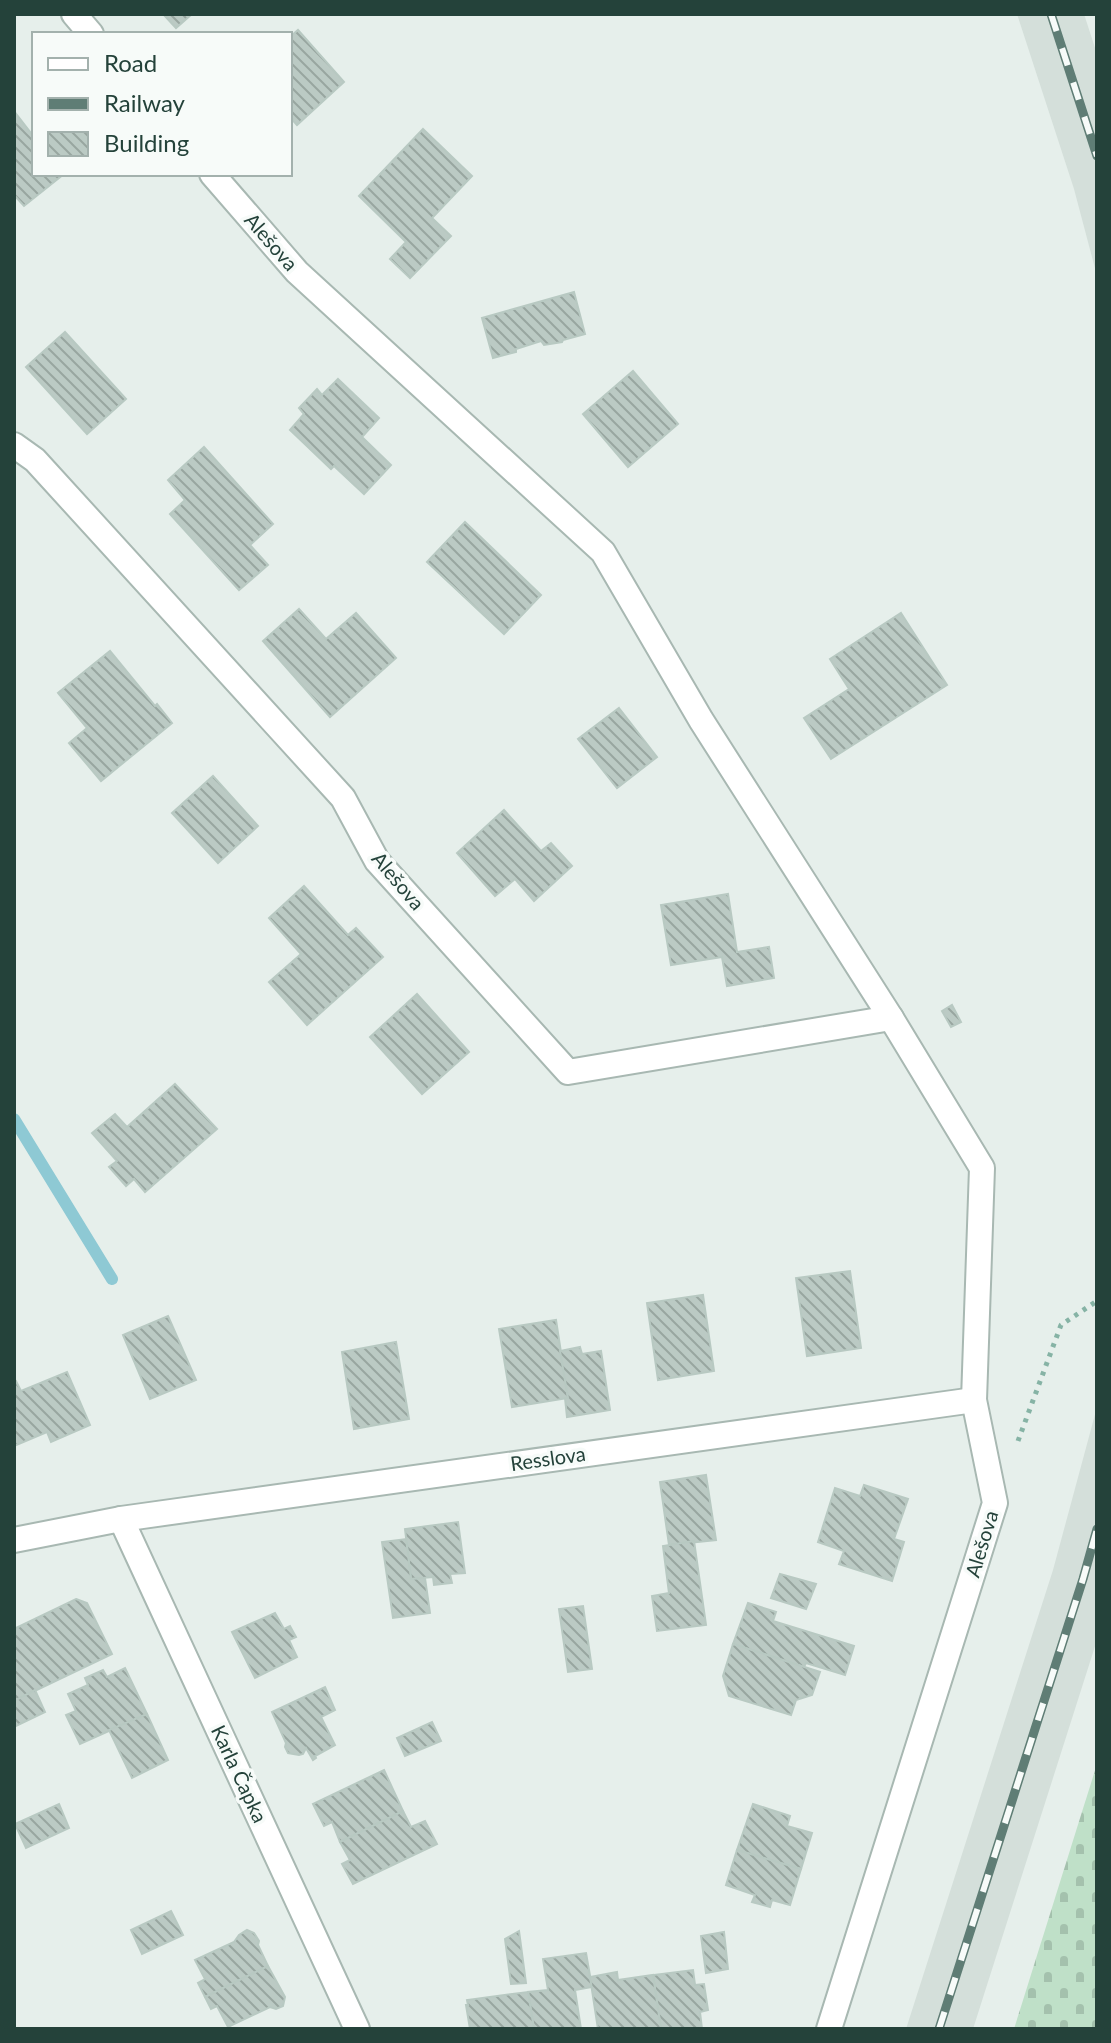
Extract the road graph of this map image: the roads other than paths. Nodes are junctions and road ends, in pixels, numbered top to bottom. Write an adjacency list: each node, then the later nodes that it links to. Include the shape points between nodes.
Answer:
1 (74, 14): 2 (street)
2 (89, 32)
3 (214, 176): 5 (street, Alešova, via 297,272 603,552 701,720)
4 (14, 445): 5 (street, Alešova, via 35,460 343,798 377,861 568,1072)
5 (891, 1018): 6 (street, Alešova, via 982,1168)
6 (974, 1400): 7 (street, Resslova); 10 (street, Alešova, via 995,1503)
7 (121, 1519): 8 (street, Resslova); 9 (street, Karla Čapka)
8 (14, 1540)
9 (357, 2029)
10 (829, 2029)

